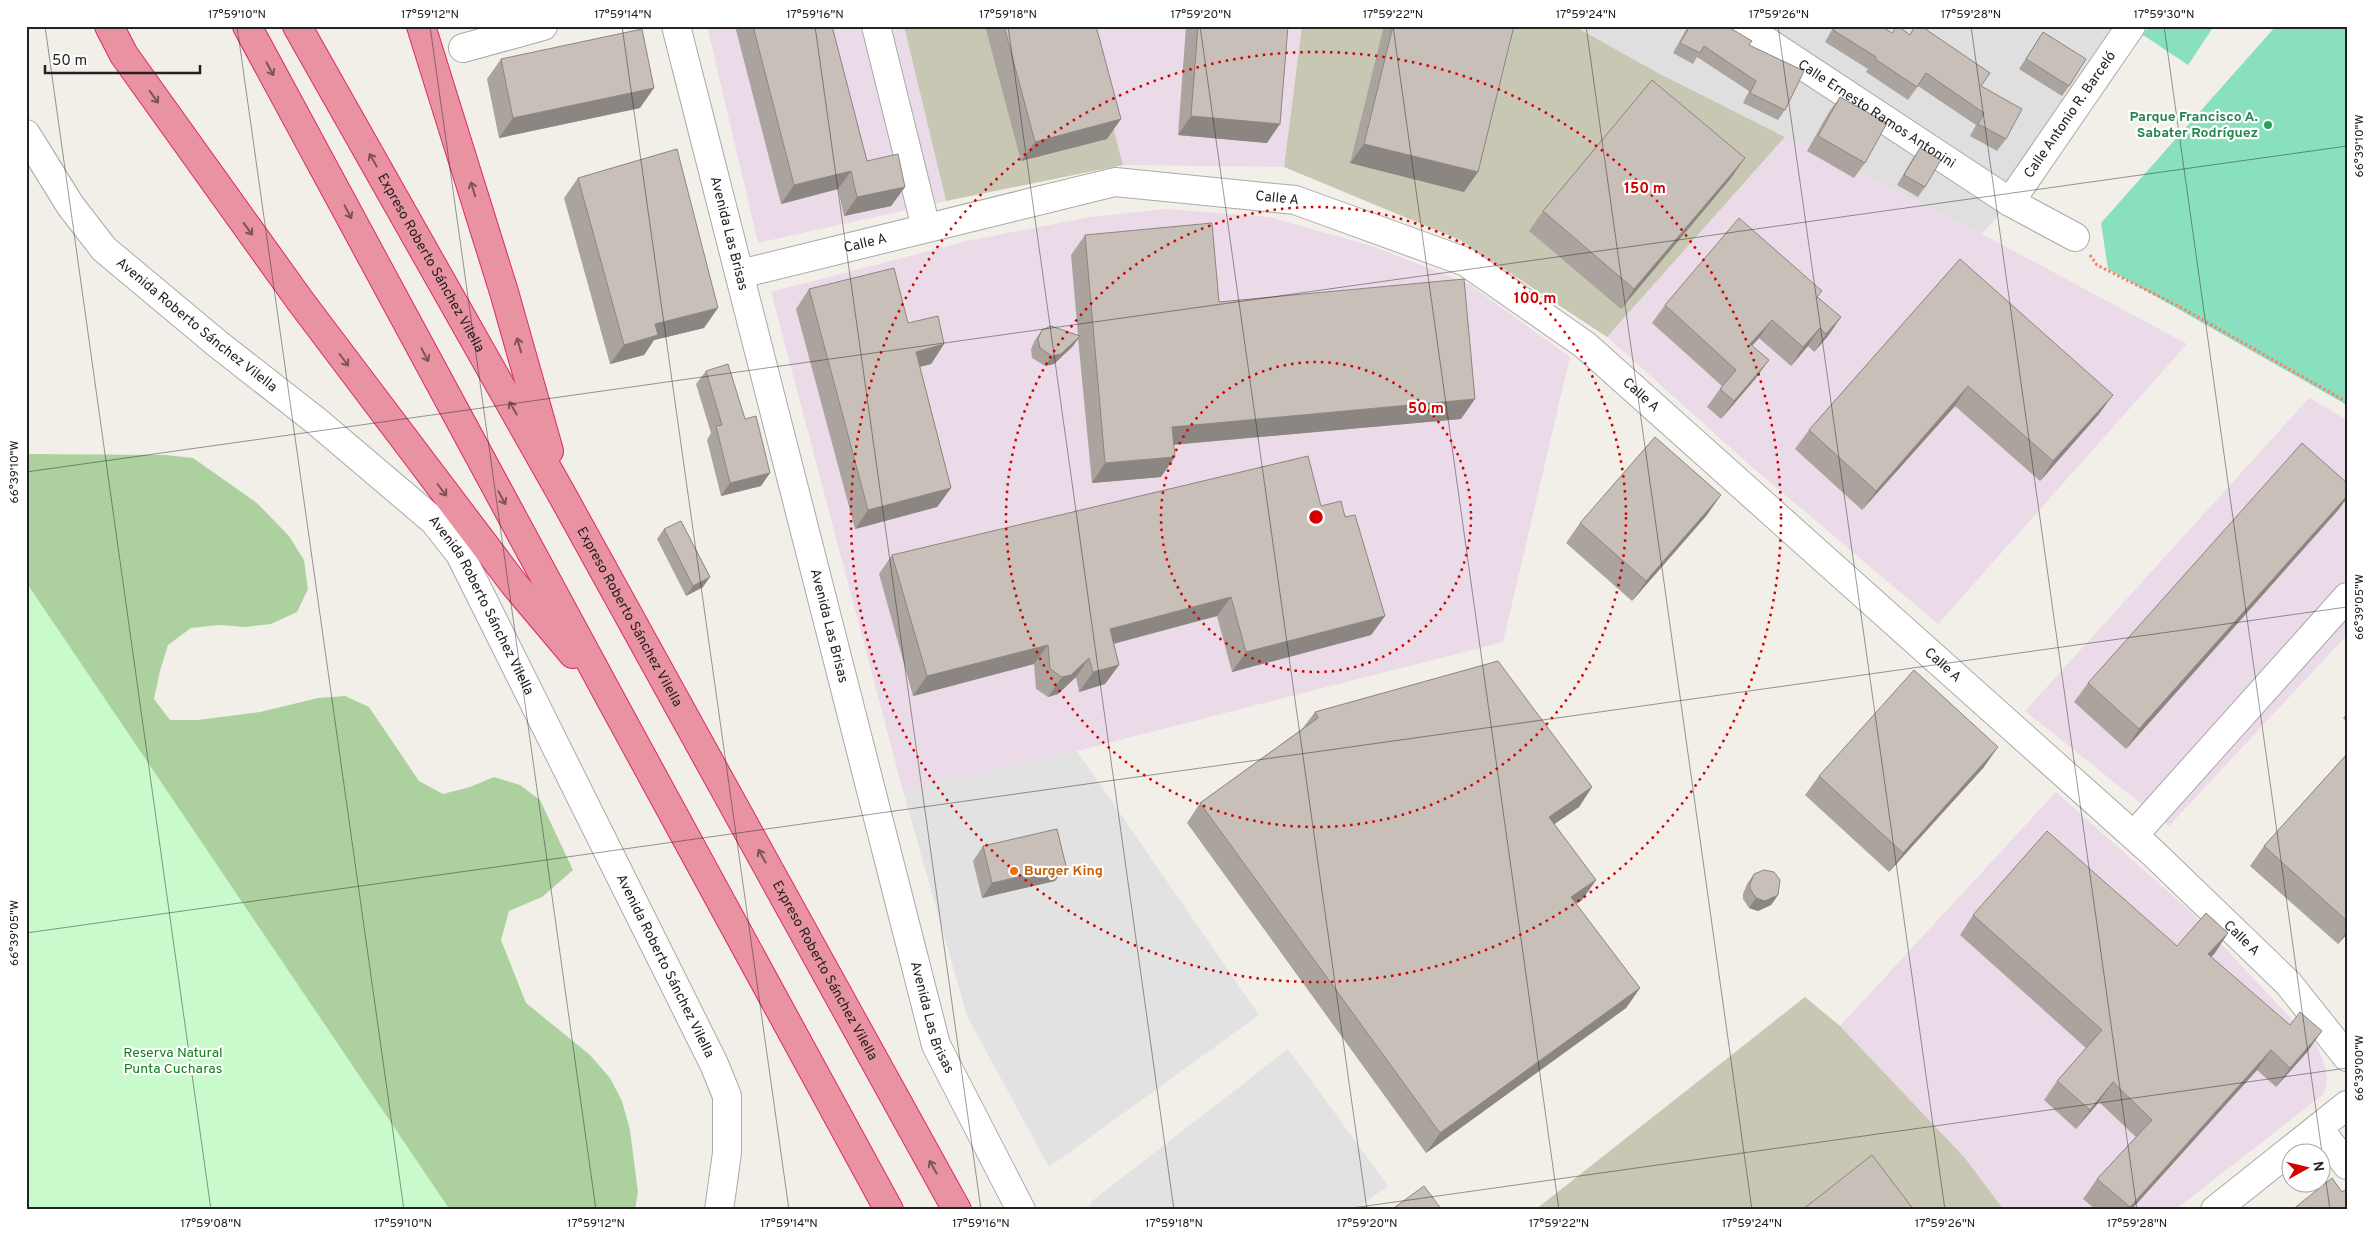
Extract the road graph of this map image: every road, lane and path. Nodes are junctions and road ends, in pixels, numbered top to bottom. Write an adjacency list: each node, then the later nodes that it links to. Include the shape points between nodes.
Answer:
1 (110, 26): 19 (highway, one-way to 19, via 124,55 301,302 514,584)
2 (247, 26): 19 (highway, one-way to 19)
3 (297, 26): 17 (highway, Expreso Roberto Sánchez Vilella, one-way to 3)
4 (421, 26): 17 (highway, one-way to 4, via 504,292)
5 (543, 26): 10 (street)
6 (676, 26): 15 (street, Avenida Las Brisas)
7 (876, 26): 13 (street)
8 (1742, 26): 12 (street, Calle Ernesto Ramos Antonini)
9 (2130, 26): 12 (street, Calle Antonio R. Barceló)
10 (464, 48)
11 (26, 134): 26 (street, Avenida Roberto Sánchez Vilella, via 70,205 104,249 434,521 460,554 727,1096 727,1154)
12 (2010, 202): 14 (street, Calle Ernesto Ramos Antonini)
13 (926, 228): 15 (street, Calle A); 20 (street, Calle A, via 1115,182 1295,200 1466,262 1585,345)
14 (2075, 237): 16 (path, via 2098,265 2182,308)
15 (740, 274): 30 (street, Avenida Las Brisas, via 936,1045)
16 (2347, 402)
17 (561, 493): 29 (highway, Expreso Roberto Sánchez Vilella, one-way to 17)
18 (2347, 597): 20 (street)
19 (610, 698): 25 (highway)
20 (2134, 835): 21 (street, Calle A, via 2288,983)
21 (2347, 1057)
22 (2347, 1105): 23 (street)
23 (2318, 1128): 24 (street); 31 (street)
24 (2347, 1165)
25 (870, 1178): 27 (highway); 28 (highway)
26 (719, 1210)
27 (878, 1210)
28 (889, 1210)
29 (957, 1210)
30 (1021, 1210)
31 (2215, 1210)

